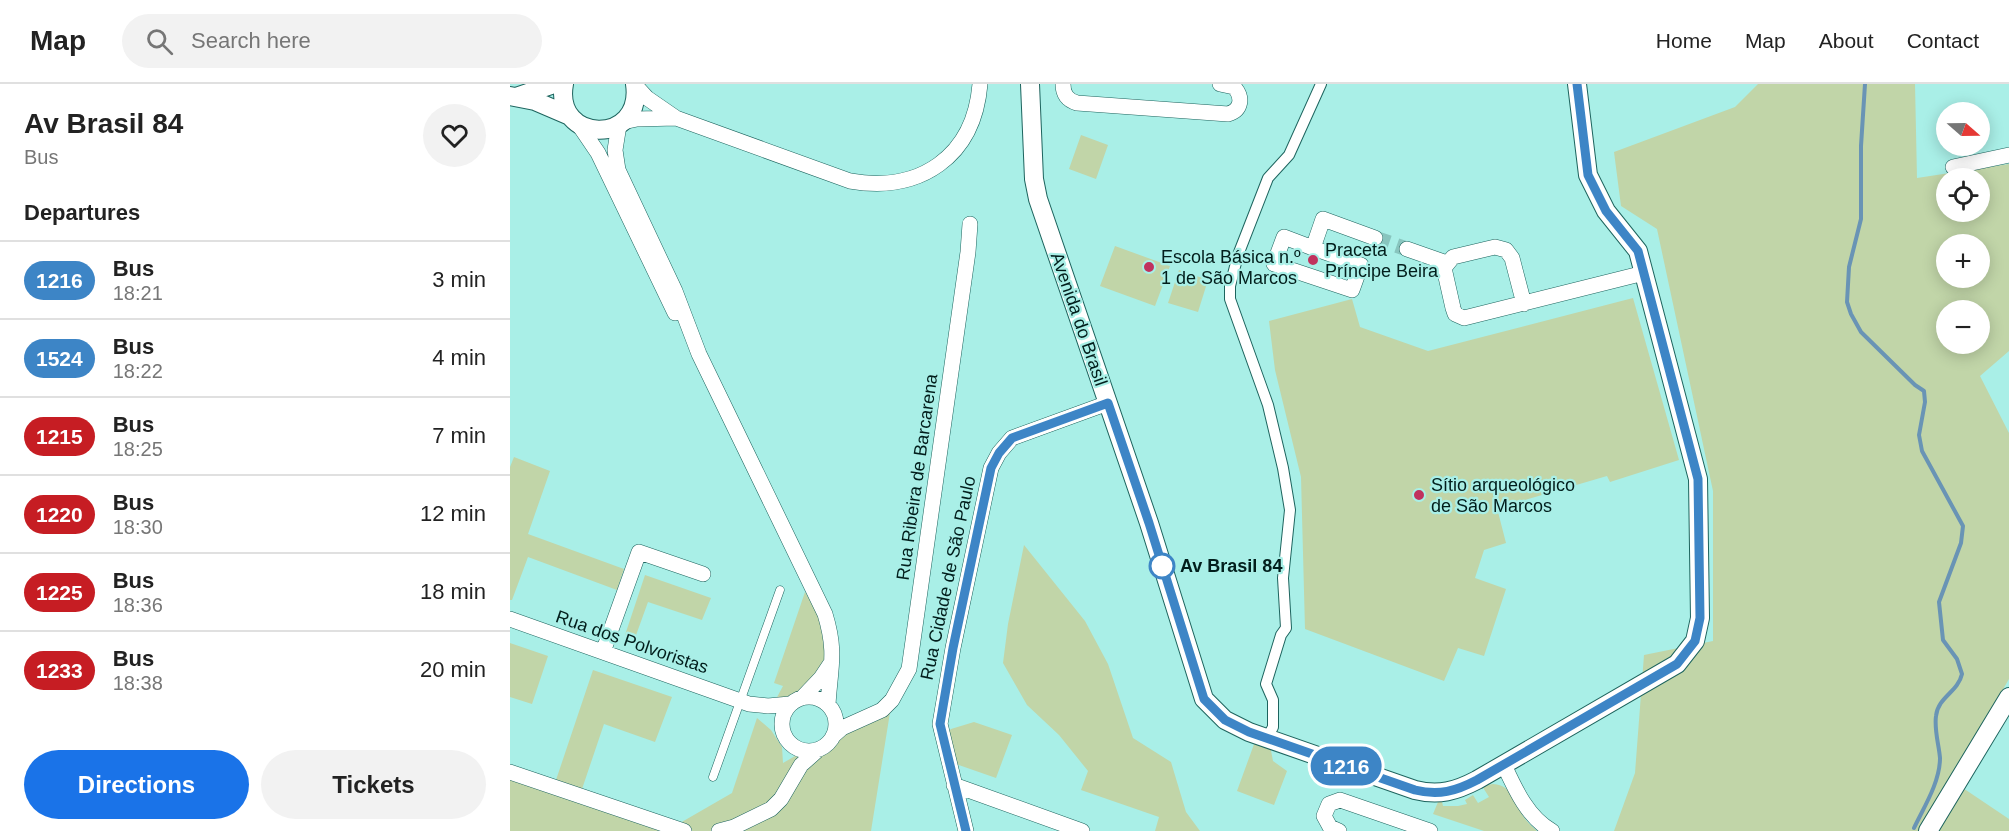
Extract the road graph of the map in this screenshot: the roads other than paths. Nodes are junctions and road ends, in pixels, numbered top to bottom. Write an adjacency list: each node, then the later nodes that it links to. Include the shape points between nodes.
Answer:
1 (554, 84): 11 (street)
2 (564, 84): 13 (street, via 563,101)
3 (980, 84): 12 (street, via 974,118 964,139 950,156 927,172 902,182 850,181)
4 (1030, 84): 25 (street, Avenida do Brasil, via 1038,199)
5 (1057, 84): 6 (street)
6 (1063, 84): 7 (street, via 1065,95 1077,103 1233,113 1240,95 1234,87)
7 (1220, 84)
8 (1321, 84): 38 (street, via 1289,155 1268,178 1230,286 1230,299 1268,405 1290,510 1283,578 1286,628 1266,684 1273,718)
9 (1577, 84): 22 (street, Avenida do Brasil, via 1588,175 1606,211 1638,251)
10 (635, 85): 12 (street, via 646,98); 14 (street, via 634,105)
11 (513, 97): 13 (street, via 546,105)
12 (676, 118): 14 (street)
13 (575, 121): 14 (street, via 599,131); 24 (street, via 598,153 677,317)
14 (621, 123): 24 (street, via 615,150 618,170 675,291)
15 (2009, 155): 16 (street)
16 (1953, 167)
17 (970, 224): 35 (street, Rua Ribeira de Barcarena, via 909,669 892,700)
18 (1376, 238): 19 (street, via 1323,219)
19 (1313, 248): 19 (street, via 1361,264 1352,290 1274,264 1284,237)
20 (1407, 249): 21 (street)
21 (1447, 263): 23 (street, via 1453,257 1495,247 1506,250 1512,258); 23 (street, via 1444,273 1453,308 1459,316)
22 (1644, 273): 23 (street); 40 (street, Avenida do Brasil, via 1698,479 1700,618 1695,641 1677,664)
23 (1524, 304)
24 (699, 354): 30 (street, via 825,614)
25 (1108, 403): 38 (street, Avenida do Brasil, via 1204,699 1225,720); 43 (street, Rua Cidade de São Paulo, via 1012,438 991,468 940,713)
26 (703, 574): 29 (street, via 639,552)
27 (780, 590): 33 (lane)
28 (510, 619): 29 (street, Rua dos Polvoristas)
29 (603, 652): 33 (street, Rua dos Polvoristas)
30 (833, 658): 32 (street, via 821,678); 34 (street)
31 (2009, 697): 45 (street)
32 (796, 701): 33 (street, Rua dos Polvoristas, via 768,706); 34 (street, via 816,698); 37 (street, via 783,717)
33 (745, 702): 37 (street, Rua dos Polvoristas, via 770,718); 42 (lane)
34 (830, 707): 35 (street, via 843,715); 36 (street, via 836,722)
35 (867, 717): 36 (street, Rua Ribeira de Barcarena)
36 (834, 735): 39 (street)
37 (785, 736): 39 (street, via 801,750); 44 (street, via 790,774)
38 (1267, 738): 40 (street, Avenida do Brasil, via 1428,793 1459,789)
39 (819, 749): 44 (street, via 801,765)
40 (1504, 765): 52 (street, via 1529,811)
41 (510, 772): 46 (street)
42 (713, 777)
43 (954, 785): 48 (street, Rua Cidade de São Paulo); 49 (street)
44 (786, 790): 47 (street, via 771,809)
45 (1931, 826)
46 (684, 831)
47 (719, 831)
48 (966, 831)
49 (1082, 831)
50 (1339, 831): 51 (street, via 1330,827 1324,816 1329,804 1340,800)
51 (1430, 831)
52 (1552, 831)

